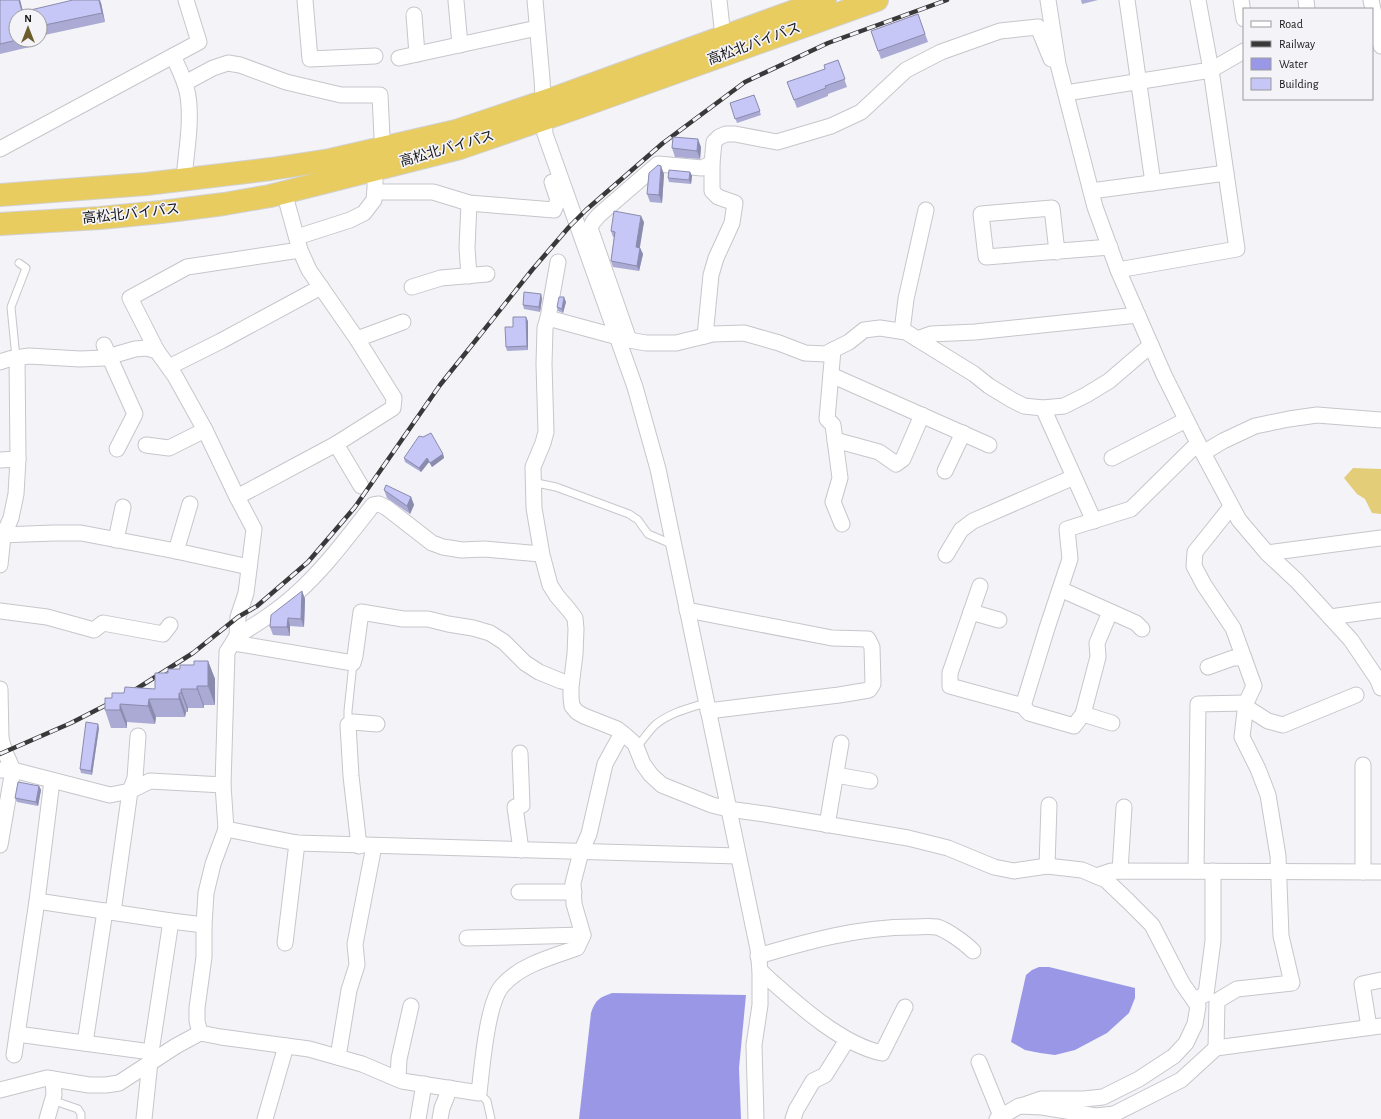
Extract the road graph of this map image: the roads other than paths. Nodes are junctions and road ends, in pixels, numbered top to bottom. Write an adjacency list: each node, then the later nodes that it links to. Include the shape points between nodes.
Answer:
1 (186, 0): 22 (street, via 199,42)
2 (305, 0): 23 (street, via 310,59)
3 (535, 0): 16 (street)
4 (719, 0): 17 (street)
5 (825, 0): 17 (highway, 高松北バイパス)
6 (878, 0): 30 (highway, 高松北バイパス)
7 (1048, 0): 25 (street)
8 (1127, 0): 27 (street)
9 (1198, 0): 26 (street)
10 (1241, 0): 13 (street)
11 (456, 1): 18 (street)
12 (1373, 10): 15 (street)
13 (1243, 13)
14 (414, 14): 21 (street)
15 (1376, 26): 19 (street)
16 (537, 28): 18 (street); 30 (street)
17 (723, 37): 30 (highway, 高松北バイパス)
18 (460, 45): 21 (street)
19 (1381, 46)
20 (1243, 52): 26 (street)
21 (416, 54): 24 (street)
22 (173, 56): 28 (street); 32 (street)
23 (375, 56)
24 (399, 58)
25 (1058, 64): 29 (street); 33 (street, via 1051,60 1038,26 1000,31 941,52 906,70 862,112 831,126 777,142 735,134 718,137 714,142)
26 (1211, 70): 27 (street); 35 (street)
27 (1139, 81): 29 (street); 37 (street)
28 (185, 83): 31 (street, via 228,63 286,82 341,95 380,95 382,137); 36 (street, via 189,122)
29 (1066, 93): 38 (street)
30 (544, 118): 31 (highway, 高松北バイパス, via 456,131); 34 (highway, 高松北バイパス, via 460,148); 42 (street, via 544,156 558,200 554,210); 62 (street)
31 (385, 147): 36 (highway, 高松北バイパス, via 271,170)
32 (0, 149)
33 (712, 163): 59 (street, via 712,191 718,198 735,202 732,223 711,275); 62 (street, via 702,168 658,164 593,222 590,228)
34 (375, 169): 39 (highway, 高松北バイパス); 40 (street)
35 (1226, 173): 37 (street); 50 (street, via 1238,249)
36 (184, 179): 41 (highway, 高松北バイパス)
37 (1153, 183): 38 (street)
38 (1091, 191): 46 (street)
39 (284, 192): 44 (highway, 高松北バイパス, via 224,204 161,212); 45 (street)
40 (375, 192): 42 (street, via 433,192); 45 (street, via 374,200 364,213)
41 (0, 195)
42 (470, 203): 52 (street, via 467,248)
43 (926, 210): 58 (street, via 906,299)
44 (0, 224)
45 (298, 244): 53 (street, via 309,270); 66 (street, via 187,267 130,298)
46 (1110, 247): 47 (street); 50 (street)
47 (1057, 252): 47 (street, via 986,257 981,214 1052,208)
48 (558, 262): 56 (street)
49 (19, 263): 67 (lane, via 26,268 11,307)
50 (1118, 270): 55 (street)
51 (487, 274): 52 (street)
52 (469, 276): 54 (street, via 442,278)
53 (321, 287): 60 (street); 69 (street)
54 (412, 287)
55 (1138, 315): 61 (street, via 975,332 931,334); 63 (street)
56 (548, 318): 62 (street); 88 (street, via 545,328 544,364 546,432 533,467)
57 (403, 322): 60 (street)
58 (902, 331): 61 (street); 64 (street, via 880,328 864,330)
59 (704, 336): 62 (street, via 676,343 646,343); 64 (street, via 744,333 805,353 825,354)
60 (357, 338): 78 (street, via 394,398 393,408)
61 (918, 338): 71 (street, via 1012,400 1024,406)
62 (623, 339): 99 (street, via 658,469)
63 (1151, 345): 71 (street, via 1109,381 1086,395 1064,406); 73 (street)
64 (833, 350): 70 (street)
65 (107, 351): 66 (street, via 147,348); 67 (street, via 104,358); 82 (street, via 135,414)
66 (157, 351): 69 (street)
67 (17, 357): 68 (street); 84 (street)
68 (0, 362)
69 (169, 367): 75 (street)
70 (831, 375): 72 (street); 77 (street, via 827,419 833,425)
71 (1043, 408): 87 (street)
72 (922, 415): 76 (street); 77 (street, via 903,460 896,464 879,452)
73 (1186, 420): 81 (street); 83 (street)
74 (1381, 420): 81 (street, via 1317,415 1288,419 1255,426)
75 (205, 430): 79 (street, via 169,448); 90 (street)
76 (963, 433): 80 (street); 86 (street)
77 (835, 440): 95 (street, via 840,478 833,502)
78 (336, 444): 89 (street); 90 (street)
79 (146, 445)
80 (989, 445)
81 (1201, 448): 93 (street); 94 (street, via 1131,510)
82 (117, 449)
83 (1112, 458)
84 (18, 459): 85 (street); 96 (street, via 16,494 11,518)
85 (0, 460)
86 (945, 471)
87 (1074, 477): 94 (street); 103 (street, via 974,521 961,530)
88 (532, 482): 99 (lane, via 556,487 628,514 638,520 648,534); 102 (street)
89 (361, 486)
90 (237, 497): 105 (street, via 254,529)
91 (190, 504): 100 (street)
92 (123, 507): 98 (street)
93 (1231, 507): 101 (street); 118 (street, via 1195,552 1194,566 1233,628)
94 (1094, 521): 107 (street, via 1067,529 1070,559)
95 (842, 524)
96 (2, 536): 98 (street, via 81,533); 104 (street)
97 (1381, 538): 101 (street)
98 (116, 540): 100 (street)
99 (674, 545): 108 (street)
100 (176, 551): 105 (street)
101 (1267, 553): 113 (street)
102 (541, 554): 117 (street, via 443,547 432,543 383,506 373,505 331,558 297,593); 121 (street, via 550,585 575,618 575,654)
103 (946, 556)
104 (0, 566)
105 (249, 567): 117 (street, via 246,593 238,616)
106 (980, 586): 111 (street)
107 (1060, 589): 112 (street); 126 (street)
108 (687, 610): 127 (street); 127 (street, via 832,638 868,638 872,647 873,684 869,690)
109 (1381, 610): 113 (street)
110 (0, 611): 116 (street, via 47,617 94,630 103,623)
111 (971, 612): 114 (street); 126 (street, via 950,673 950,686)
112 (1110, 612): 115 (street, via 1136,623); 128 (street, via 1097,643 1098,658)
113 (1330, 617): 122 (street, via 1351,640)
114 (999, 620)
115 (1142, 629)
116 (166, 635)
117 (235, 639): 119 (street); 143 (street, via 227,652)
118 (1244, 658): 120 (street, via 1233,658); 125 (street, via 1254,686)
119 (353, 663): 121 (street, via 361,612 403,619 428,619 490,633 539,672); 131 (lane)
120 (1208, 667)
121 (571, 683): 132 (street, via 572,706 577,712)
122 (1380, 683)
123 (0, 689): 134 (street)
124 (1356, 695): 125 (street, via 1283,726 1268,721)
125 (1246, 705): 159 (street, via 1198,704); 161 (street, via 1242,737 1268,795)
126 (1023, 706): 128 (street, via 1029,712 1074,726)
127 (707, 707): 136 (lane, via 686,709 655,725); 147 (street)
128 (1083, 714): 129 (street)
129 (1112, 723)
130 (377, 724): 131 (street, via 353,722)
131 (348, 725): 152 (street)
132 (622, 733): 136 (street); 155 (street, via 605,764 589,834)
133 (138, 736): 144 (street, via 134,778)
134 (1, 739): 139 (street)
135 (841, 743): 140 (street)
136 (637, 747): 147 (street, via 643,764 662,785)
137 (520, 752): 154 (street, via 522,805 515,807)
138 (1363, 766): 162 (street)
139 (6, 770): 141 (street); 151 (street)
140 (836, 775): 142 (street); 148 (street)
141 (52, 780): 144 (street, via 110,795); 167 (street)
142 (870, 782)
143 (223, 785): 144 (street, via 150,781); 149 (street)
144 (130, 791): 168 (street)
145 (1050, 805): 157 (street)
146 (1124, 807): 158 (street)
147 (728, 809): 148 (street); 156 (street)
148 (827, 825): 157 (street, via 908,838 948,848 994,868 1014,871)
149 (226, 829): 150 (street); 170 (street, via 208,880)
150 (297, 843): 152 (street); 173 (street)
151 (0, 845)
152 (359, 846): 153 (street)
153 (374, 846): 154 (street); 190 (street, via 355,944 358,965 349,990)
154 (520, 850): 155 (street)
155 (581, 852): 156 (street); 166 (street)
156 (738, 856): 175 (street)
157 (1047, 866): 164 (street, via 1082,870)
158 (1120, 871): 159 (street); 164 (street)
159 (1196, 871): 160 (street)
160 (1213, 871): 161 (street); 178 (street, via 1213,941 1206,994)
161 (1279, 871): 162 (street); 187 (street, via 1281,936 1292,983 1237,989 1217,1001)
162 (1363, 872): 163 (street)
163 (1381, 872)
164 (1096, 876): 178 (street, via 1106,880 1152,925 1182,983)
165 (519, 892): 166 (street)
166 (574, 892): 171 (street, via 574,904)
167 (37, 901): 168 (street); 183 (street)
168 (109, 912): 169 (street); 185 (street)
169 (171, 921): 170 (street); 189 (street)
170 (204, 925): 182 (street, via 204,957 197,1008)
171 (583, 936): 172 (street); 197 (street, via 577,948 538,961 516,974 501,987 489,1020)
172 (467, 938)
173 (284, 943)
174 (973, 950): 175 (street, via 937,927 902,927 873,929 814,940)
175 (758, 956): 176 (street)
176 (760, 971): 184 (street, via 804,1009); 209 (street, via 760,1005 754,1045)
177 (1381, 980): 181 (street, via 1362,984)
178 (1194, 1000): 199 (street, via 1198,1006 1196,1024 1186,1043 1174,1056 1140,1079 1103,1097 1041,1099)
179 (411, 1006): 193 (street, via 399,1059)
180 (905, 1007): 184 (street, via 882,1053)
181 (1375, 1026): 187 (street)
182 (200, 1033): 186 (street); 189 (street)
183 (17, 1034): 185 (street); 188 (street)
184 (848, 1040): 210 (street, via 825,1075 813,1081)
185 (85, 1043): 189 (street)
186 (286, 1046): 190 (street); 205 (street)
187 (1216, 1048): 200 (street, via 1181,1080 1114,1114 1096,1116)
188 (14, 1055)
189 (151, 1057): 192 (street, via 119,1083 89,1085); 204 (street)
190 (338, 1057): 193 (street)
191 (979, 1062): 201 (street)
192 (53, 1079): 196 (street, via 47,1078); 198 (street)
193 (398, 1079): 194 (street)
194 (424, 1084): 195 (street); 206 (street)
195 (450, 1088): 197 (street); 207 (street)
196 (0, 1090)
197 (479, 1092): 208 (lane, via 487,1101)
198 (52, 1100): 202 (street); 203 (lane, via 78,1109)
199 (1022, 1106): 200 (street); 201 (street)
200 (1045, 1113)
201 (999, 1117)
202 (47, 1119)
203 (81, 1119)
204 (144, 1119)
205 (265, 1119)
206 (418, 1119)
207 (440, 1119)
208 (491, 1119)
209 (756, 1119)
210 (792, 1119)

